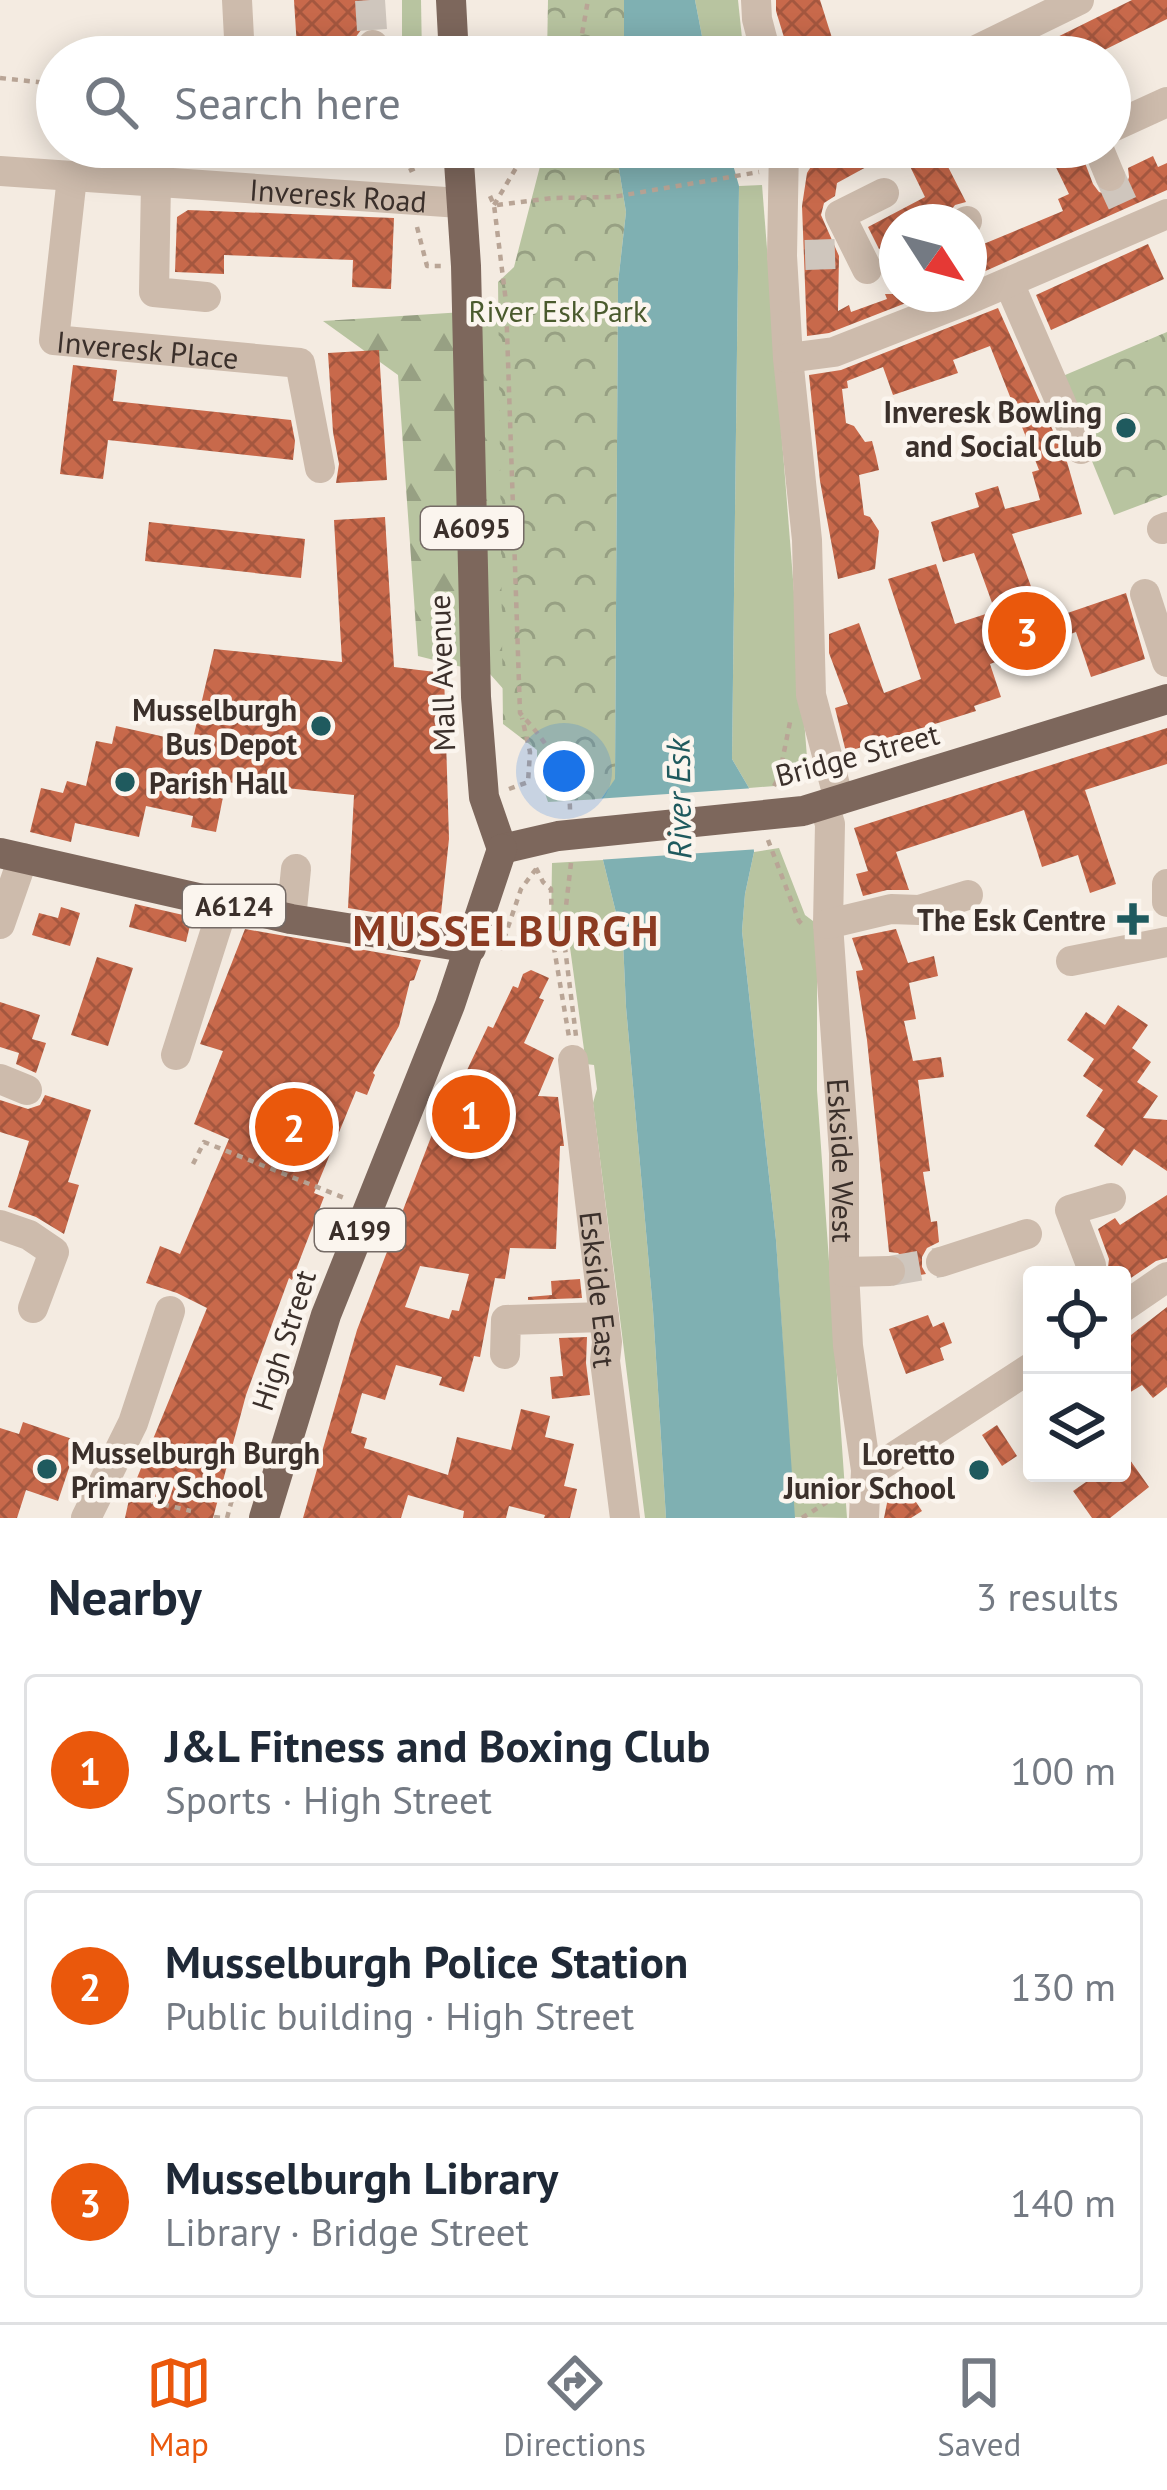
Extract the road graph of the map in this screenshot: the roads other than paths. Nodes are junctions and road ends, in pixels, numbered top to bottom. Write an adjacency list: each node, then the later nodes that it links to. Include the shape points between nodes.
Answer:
1 (237, 0): 5 (street)
2 (451, 0): 6 (main road)
3 (756, 0): 7 (street)
4 (1079, 0): 8 (street)
5 (239, 36)
6 (453, 36)
7 (763, 36)
8 (1005, 36)
9 (1167, 102): 10 (street)
10 (1131, 118)
11 (459, 168): 17 (main road, A6095)
12 (793, 168): 19 (street, Eskside West)
13 (0, 171): 14 (street, Inveresk Road)
14 (72, 177): 15 (street, Inveresk Road); 26 (street, Inveresk Place, via 54,340 300,364)
15 (156, 183): 17 (street, Inveresk Road); 22 (street, via 154,292)
16 (884, 193): 19 (street, via 840,215)
17 (460, 203): 31 (main road, Mall Avenue / A6095, via 476,697 484,797)
18 (1150, 222): 20 (street)
19 (830, 258): 24 (street, Eskside West)
20 (1010, 283): 21 (street); 25 (street)
21 (987, 290)
22 (206, 297)
23 (930, 312): 24 (street, via 834,352)
24 (788, 358): 30 (street, Eskside West)
25 (1081, 449)
26 (320, 468)
27 (1144, 594): 28 (street)
28 (1167, 662)
29 (1167, 699): 30 (main road, Bridge Street)
30 (822, 806): 31 (main road, Bridge Street); 40 (street, Eskside West, via 830,824)
31 (502, 849): 42 (main road, High Street / A199)
32 (12, 855): 37 (main road, A6124); 39 (street)
33 (296, 869): 38 (street)
34 (1167, 884): 36 (street)
35 (968, 895): 40 (street)
36 (1167, 902)
37 (224, 904): 38 (main road, A6124); 44 (street)
38 (291, 919): 42 (main road, A6124)
39 (0, 924)
40 (828, 924): 52 (street, Eskside West)
41 (1167, 942): 43 (street)
42 (483, 954): 62 (main road, High Street / A199, via 326,1315)
43 (1071, 961)
44 (176, 1055)
45 (573, 1060): 57 (street, Eskside East)
46 (1111, 1198): 50 (street, via 1070,1210)
47 (0, 1225): 55 (street, via 54,1252)
48 (1028, 1234): 49 (street)
49 (941, 1262)
50 (1091, 1265)
51 (890, 1271): 52 (street)
52 (844, 1272): 60 (street, Eskside West)
53 (1167, 1277): 54 (street)
54 (1131, 1302)
55 (33, 1308)
56 (170, 1311): 61 (street, via 133,1423)
57 (604, 1317): 58 (street, via 506,1320); 63 (street, Eskside East)
58 (505, 1354)
59 (1023, 1373): 60 (street)
60 (866, 1470): 64 (street, Eskside West)
61 (86, 1518)
62 (263, 1518)
63 (625, 1518)
64 (865, 1518)

